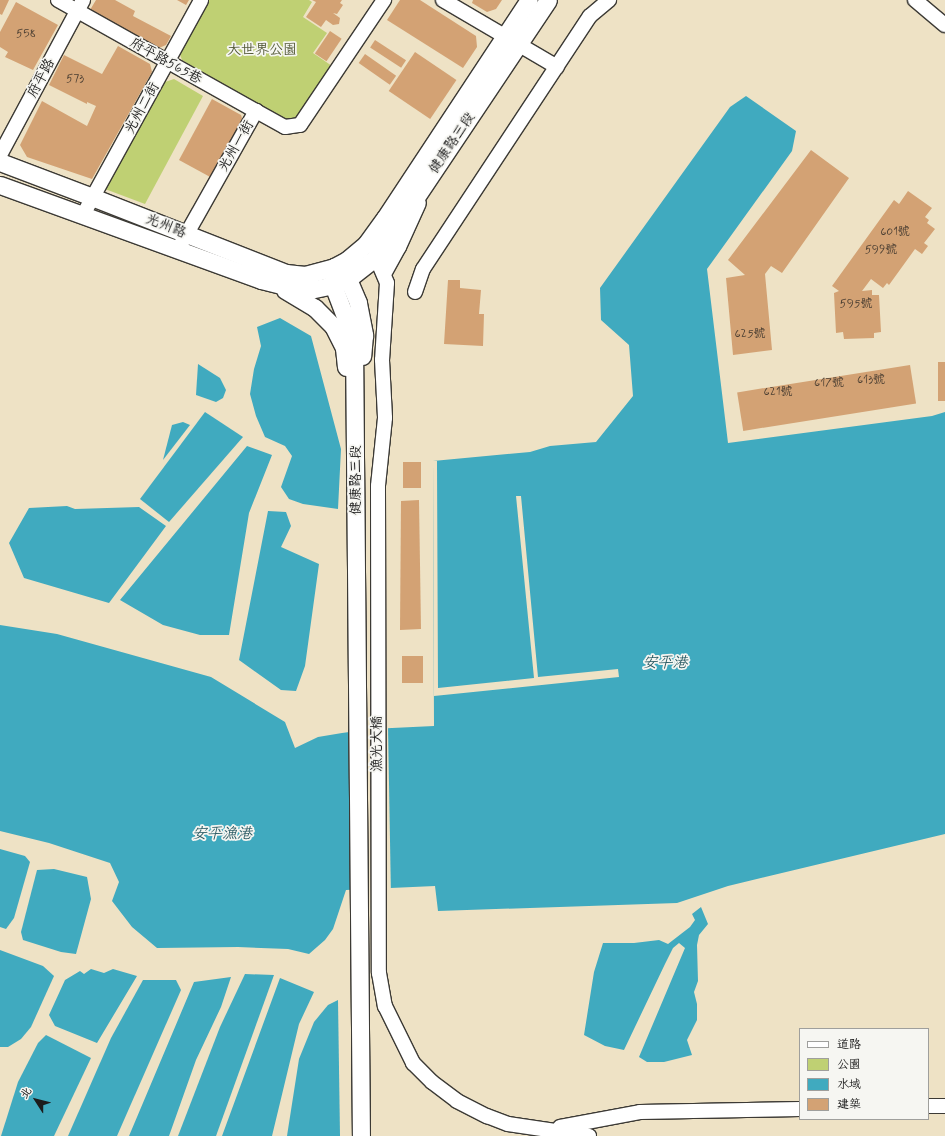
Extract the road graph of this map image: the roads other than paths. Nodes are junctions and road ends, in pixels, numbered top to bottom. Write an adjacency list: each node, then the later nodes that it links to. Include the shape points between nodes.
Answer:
1 (58, 0): 9 (street, 府平路565巷)
2 (201, 0): 12 (street, 光州二街)
3 (384, 0): 14 (street, 光州一街, via 300,125 285,128)
4 (443, 0): 11 (street)
5 (529, 0): 11 (street, 健康路三段)
6 (548, 0): 11 (street, 健康路三段)
7 (609, 0): 13 (street, via 590,16)
8 (915, 0): 10 (street)
9 (80, 6): 12 (street, 府平路565巷); 15 (street, 府平路)
10 (945, 25)
11 (512, 40): 13 (street); 17 (street, 健康路三段); 24 (street, 健康路三段, via 366,244)
12 (167, 62): 14 (street, 府平路565巷); 19 (street, 光州二街)
13 (557, 67): 28 (street, via 423,269)
14 (256, 111): 21 (street, 光州一街)
15 (0, 155)
16 (0, 162): 19 (street, 光州路)
17 (432, 173): 23 (street, 健康路三段); 25 (street)
18 (0, 185): 20 (street, 光州路)
19 (92, 196): 20 (street, 光州二街); 21 (street, 光州路)
20 (84, 215): 22 (street, 光州路)
21 (186, 234): 22 (street, 光州一街); 24 (street, 光州路, via 286,273 305,275)
22 (178, 250): 26 (street, 光州路)
23 (376, 257): 25 (street, 漁光大橋); 27 (street, 健康路三段)
24 (334, 267): 27 (street, 健康路三段)
25 (384, 274): 34 (street, 漁光大橋, via 387,283 382,360 385,418 378,486 379,973 385,1006 413,1063 445,1092 486,1116 508,1124)
26 (261, 280): 27 (street, 光州路, via 310,290); 29 (street, via 290,292 310,305 333,326 344,348)
27 (340, 282): 29 (street, 健康路三段, via 354,340)
28 (415, 292)
29 (356, 422): 30 (street, 健康路三段)
30 (356, 539): 35 (street, 漁光大橋)
31 (929, 1106): 32 (street)
32 (945, 1106)
33 (799, 1109): 34 (street, via 640,1112)
34 (549, 1129): 36 (street)
35 (361, 1136)
36 (589, 1136)

